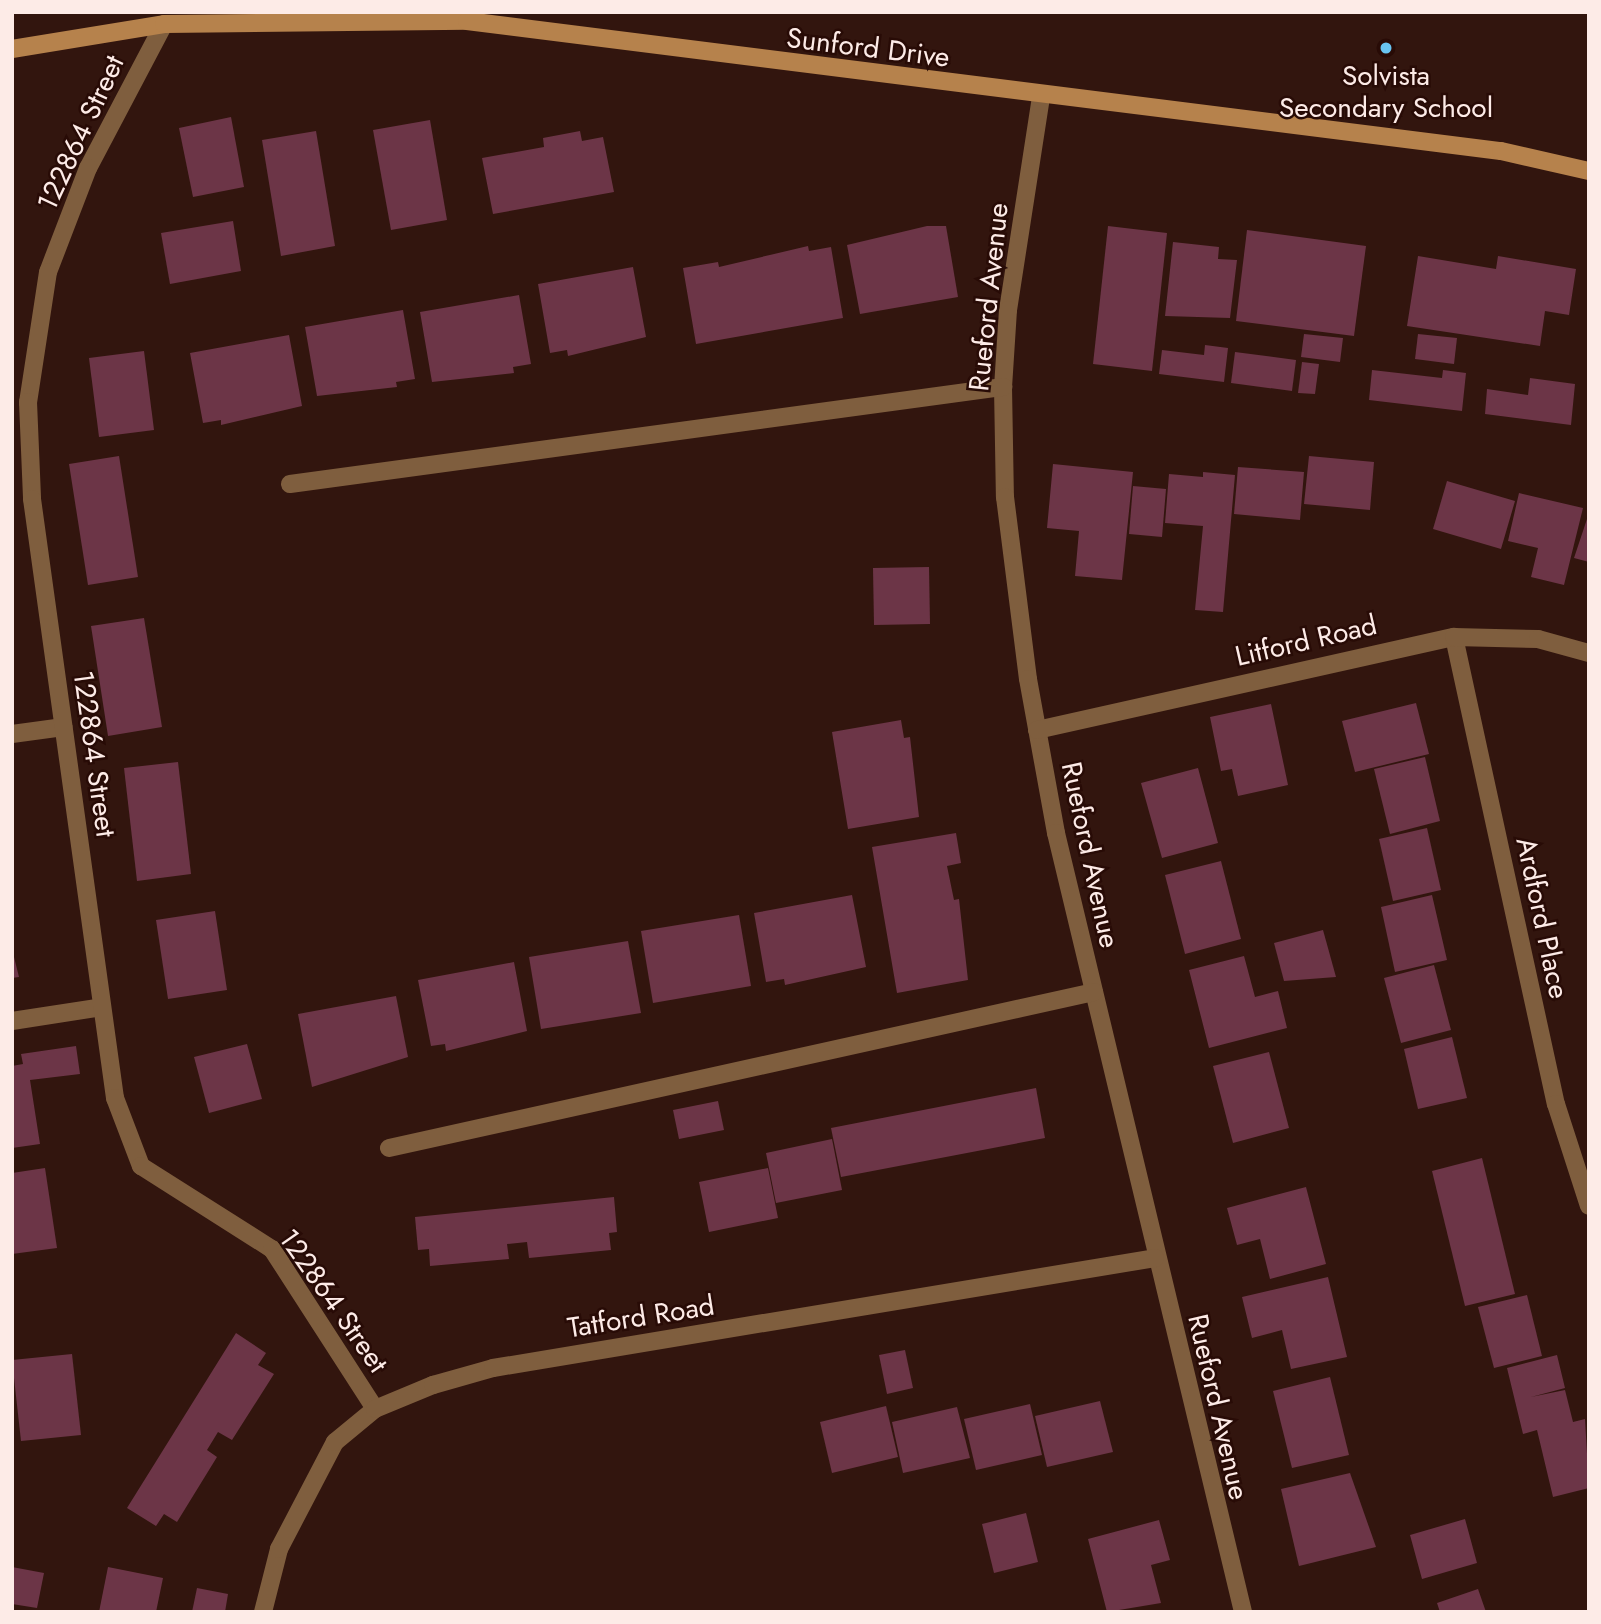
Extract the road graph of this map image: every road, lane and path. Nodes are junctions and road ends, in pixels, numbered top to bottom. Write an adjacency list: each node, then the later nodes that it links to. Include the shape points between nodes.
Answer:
1 (163, 24): 2 (street, Sunford Drive); 3 (street, Sunford Drive, via 467,21); 9 (street, 122864 Street, via 88,168 48,272 28,402 32,499)
2 (12, 49)
3 (1041, 97): 4 (street, Sunford Drive, via 1501,151); 5 (street, Rueford Avenue, via 1008,310)
4 (1589, 171)
5 (1003, 387): 6 (street); 10 (street, Rueford Avenue, via 1005,497)
6 (290, 484)
7 (1454, 637): 8 (street, Litford Road, via 1538,639); 10 (street, Litford Road); 16 (street, Ardford Place, via 1556,1104)
8 (1589, 653)
9 (64, 727): 11 (street); 13 (street, 122864 Street)
10 (1037, 730): 12 (street, Rueford Avenue)
11 (12, 734)
12 (1094, 992): 15 (street); 17 (street, Rueford Avenue)
13 (102, 1007): 14 (street); 18 (street, 122864 Street, via 115,1098 141,1166 272,1249)
14 (12, 1021)
15 (389, 1148)
16 (1589, 1206)
17 (1155, 1258): 18 (street, Tatford Road, via 493,1368); 20 (street, Rueford Avenue)
18 (375, 1409): 19 (street, Tatford Road, via 335,1442 305,1488 279,1549)
19 (263, 1612)
20 (1243, 1612)

